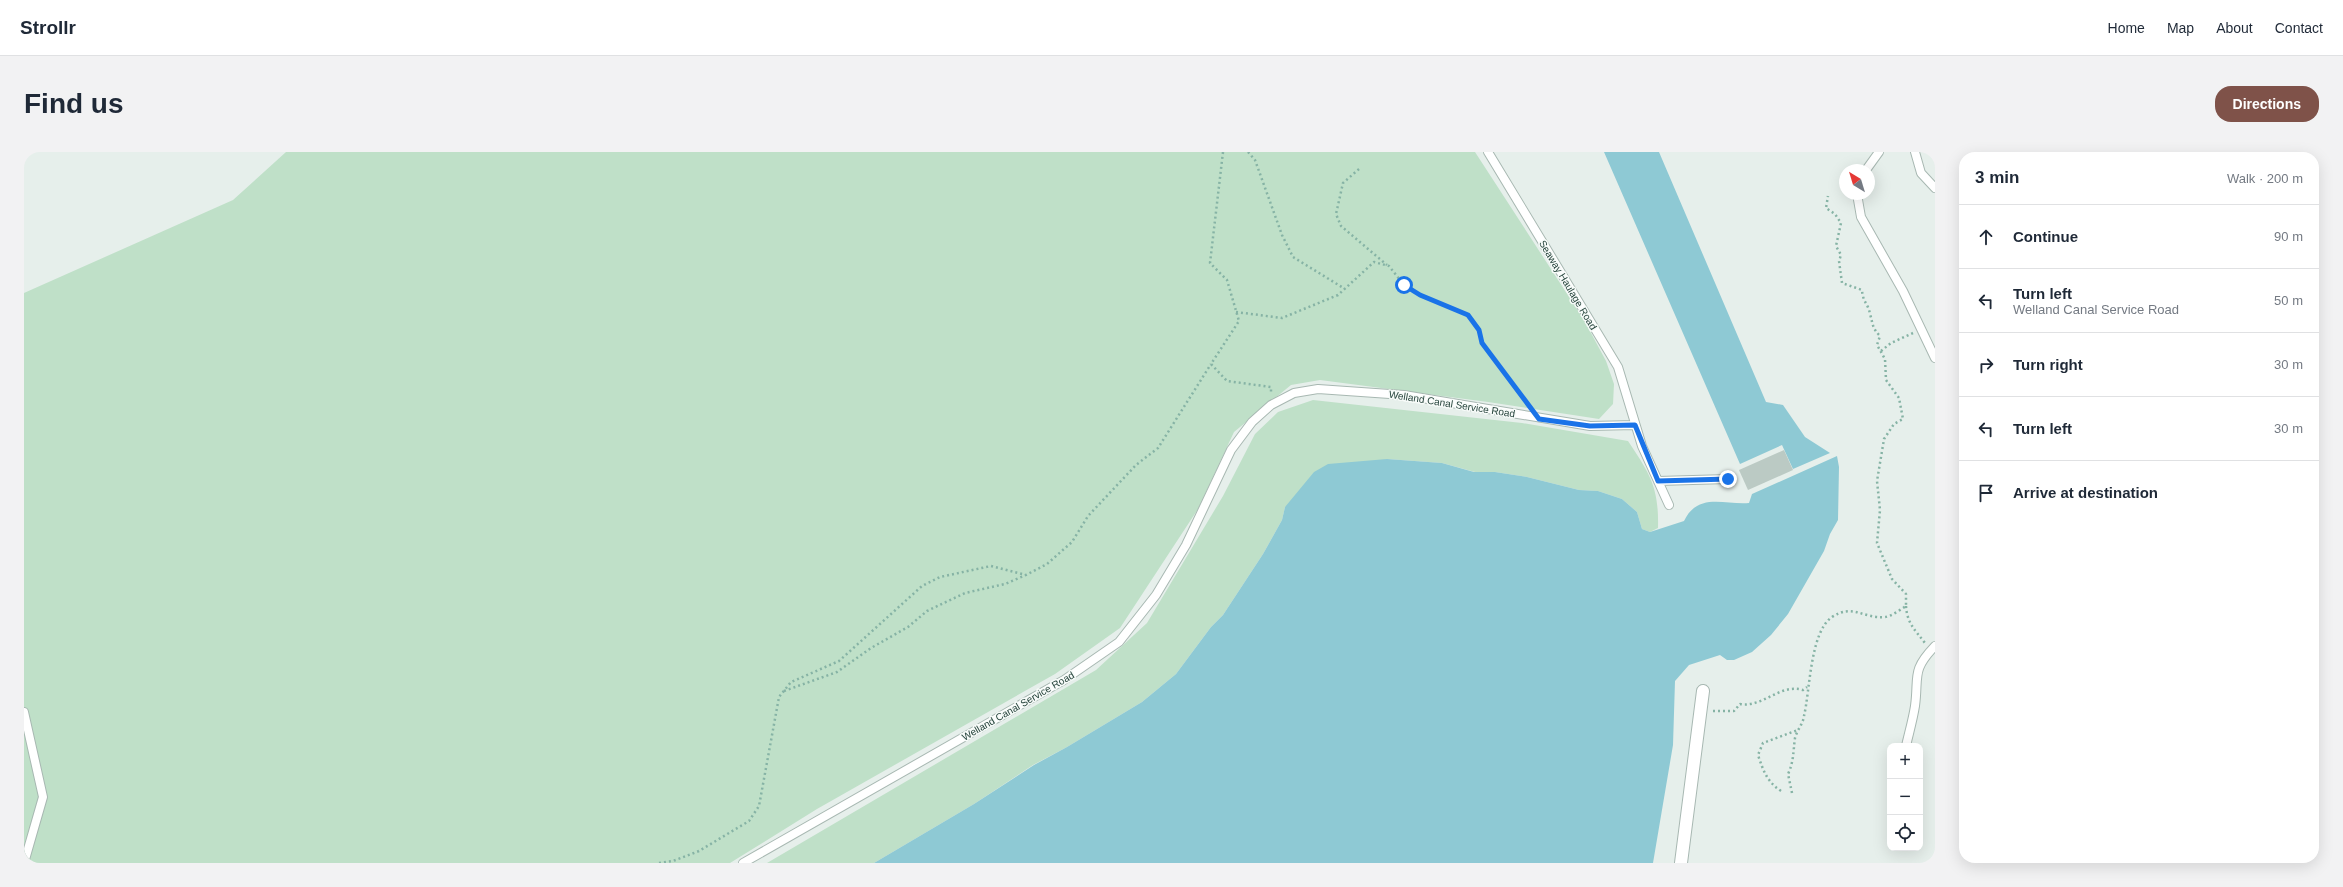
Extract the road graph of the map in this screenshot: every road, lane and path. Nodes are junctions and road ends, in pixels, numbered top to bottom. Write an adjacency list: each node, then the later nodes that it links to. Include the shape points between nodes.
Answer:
1 (1223, 152): 13 (path, via 1210,263 1227,280)
2 (1248, 152): 12 (path, via 1255,160 1282,235 1294,257)
3 (1488, 152): 20 (lane, Seaway Haulage Road, via 1618,367)
4 (1879, 152): 6 (lane)
5 (1915, 152): 8 (lane, via 1921,173)
6 (1870, 164)
7 (1359, 169): 11 (path, via 1343,183 1336,214 1341,226)
8 (1935, 188)
9 (1828, 196): 15 (path, via 1826,208 1835,214 1841,223 1836,246 1841,255 1839,262 1842,283 1862,290 1872,328 1880,336 1877,345)
10 (1858, 200): 14 (lane, via 1861,217 1903,291)
11 (1389, 266): 12 (path, via 1374,262); 19 (path, via 1404,285 1420,295 1468,315 1479,330 1482,343)
12 (1345, 289): 13 (path, via 1338,295 1282,318)
13 (1236, 312): 17 (path, via 1239,321)
14 (1920, 328): 15 (path); 16 (lane)
15 (1880, 351): 25 (path, via 1885,359 1886,380 1899,398 1903,419 1894,424 1884,439 1877,481 1880,510 1877,543 1892,579 1906,594)
16 (1935, 358)
17 (1211, 364): 18 (path, via 1227,381 1271,388); 24 (path, via 1158,448 1136,465 1088,516 1072,542 1047,564)
18 (1271, 405): 19 (lane, Welland Canal Service Road, via 1294,393 1318,389 1404,395); 40 (lane, Welland Canal Service Road, via 1252,422 1231,450 1186,545 1156,595 1119,642 1064,680)
19 (1539, 419): 20 (lane, Welland Canal Service Road, via 1590,426)
20 (1635, 425): 22 (lane, Seaway Haulage Road)
21 (1728, 479): 22 (lane)
22 (1658, 481): 23 (lane, Seaway Haulage Road)
23 (1669, 505)
24 (1026, 575): 29 (path, via 1005,584 965,593 927,611 908,627 871,648 837,672); 29 (path, via 991,566 940,577 922,586 839,661 791,682)
25 (1906, 606): 27 (path, via 1907,618 1927,646); 28 (path, via 1886,617 1846,610 1831,618 1820,630 1812,658 1812,676)
26 (1935, 646): 27 (lane)
27 (1927, 654): 34 (lane, via 1919,667 1915,684 1915,705)
28 (1807, 687): 31 (path, via 1803,690 1797,688 1772,694 1762,702 1748,706 1740,704 1734,710); 33 (path, via 1804,719)
29 (784, 691): 39 (path, via 779,697 759,806 749,821 699,851)
30 (1702, 691): 31 (street)
31 (1701, 711): 41 (street)
32 (24, 712): 37 (lane, via 43,797)
33 (1798, 729): 35 (path, via 1763,743 1758,755 1772,785); 36 (path, via 1794,762 1788,774)
34 (1907, 743)
35 (1781, 791)
36 (1792, 793)
37 (26, 850): 38 (lane)
38 (24, 863)
39 (660, 863)
40 (743, 863)
41 (1681, 863)

